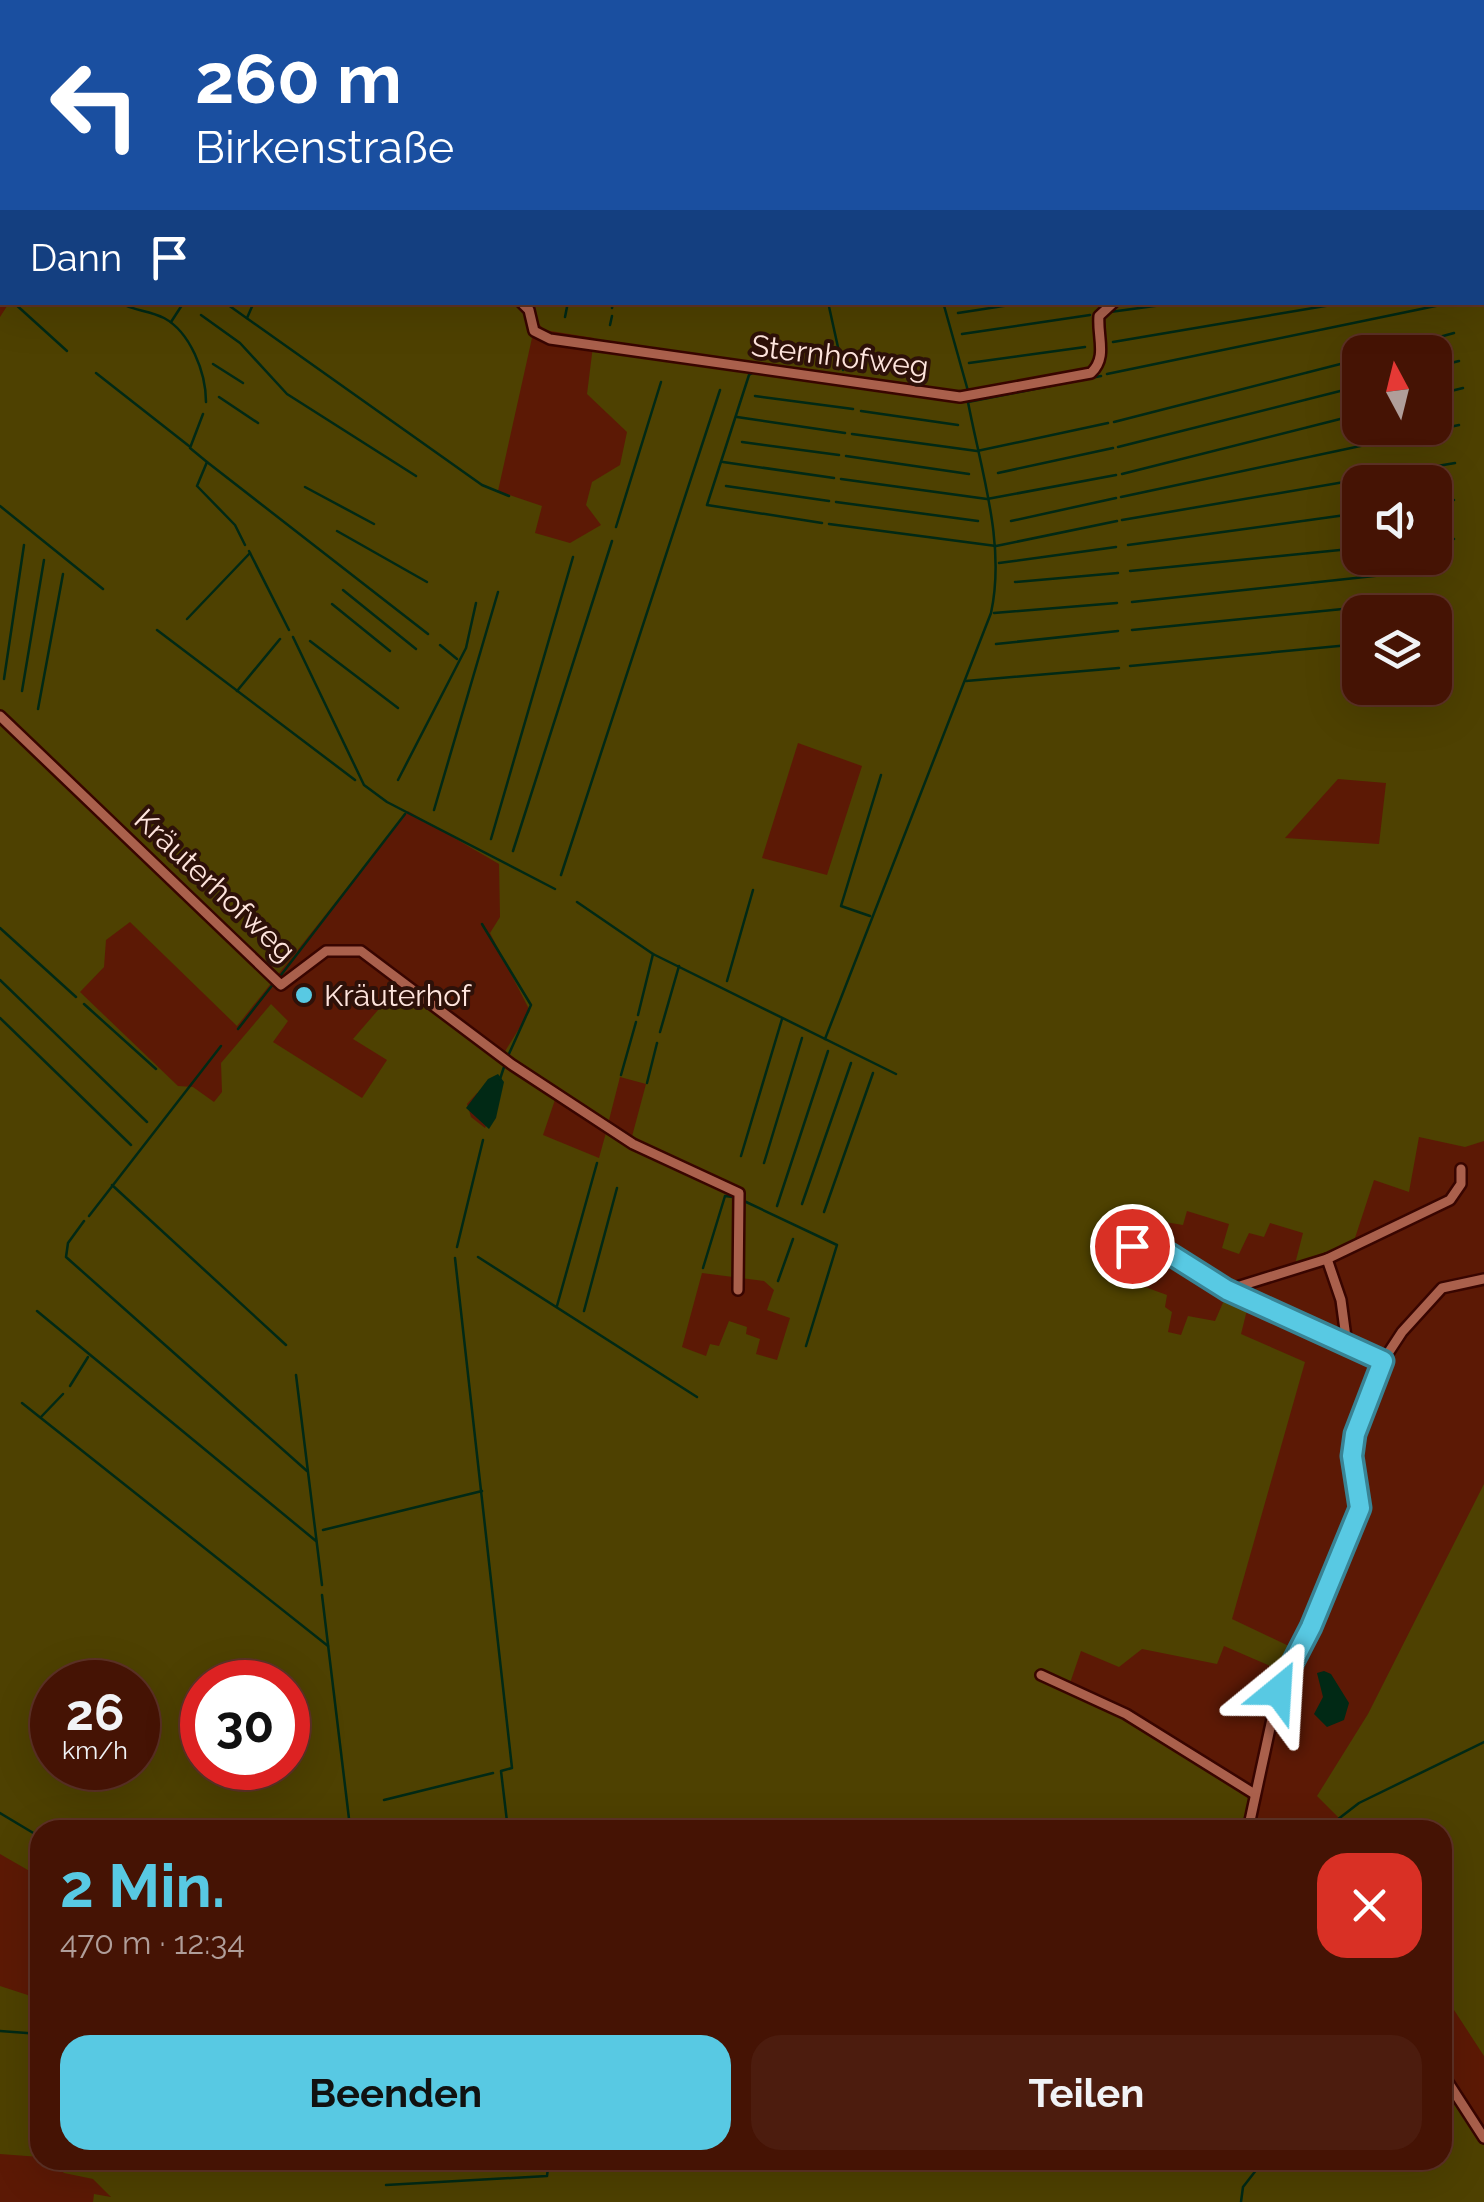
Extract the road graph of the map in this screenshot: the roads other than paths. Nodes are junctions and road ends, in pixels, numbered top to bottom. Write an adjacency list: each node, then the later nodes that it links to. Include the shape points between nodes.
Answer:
1 (524, 305): 2 (street, Sternhofweg, via 534,331 550,339 960,397 1091,373 1102,353 1099,316)
2 (1111, 305)
3 (0, 716): 8 (street, Kräuterhofweg, via 281,985 326,951 361,951 511,1064 634,1144 739,1193)
4 (1461, 1169): 6 (street, via 1461,1184 1450,1200)
5 (1132, 1246): 9 (street, via 1170,1254)
6 (1328, 1258): 9 (street); 10 (street)
7 (1483, 1277): 11 (street, via 1442,1288)
8 (738, 1290)
9 (1227, 1290): 10 (street)
10 (1346, 1345): 11 (street)
11 (1383, 1361): 13 (street, via 1355,1434 1360,1508 1278,1691)
12 (1041, 1675): 13 (street, via 1126,1714)
13 (1254, 1793): 14 (street)
14 (1250, 1820)
15 (1452, 2088): 16 (street)
16 (1484, 2138)

